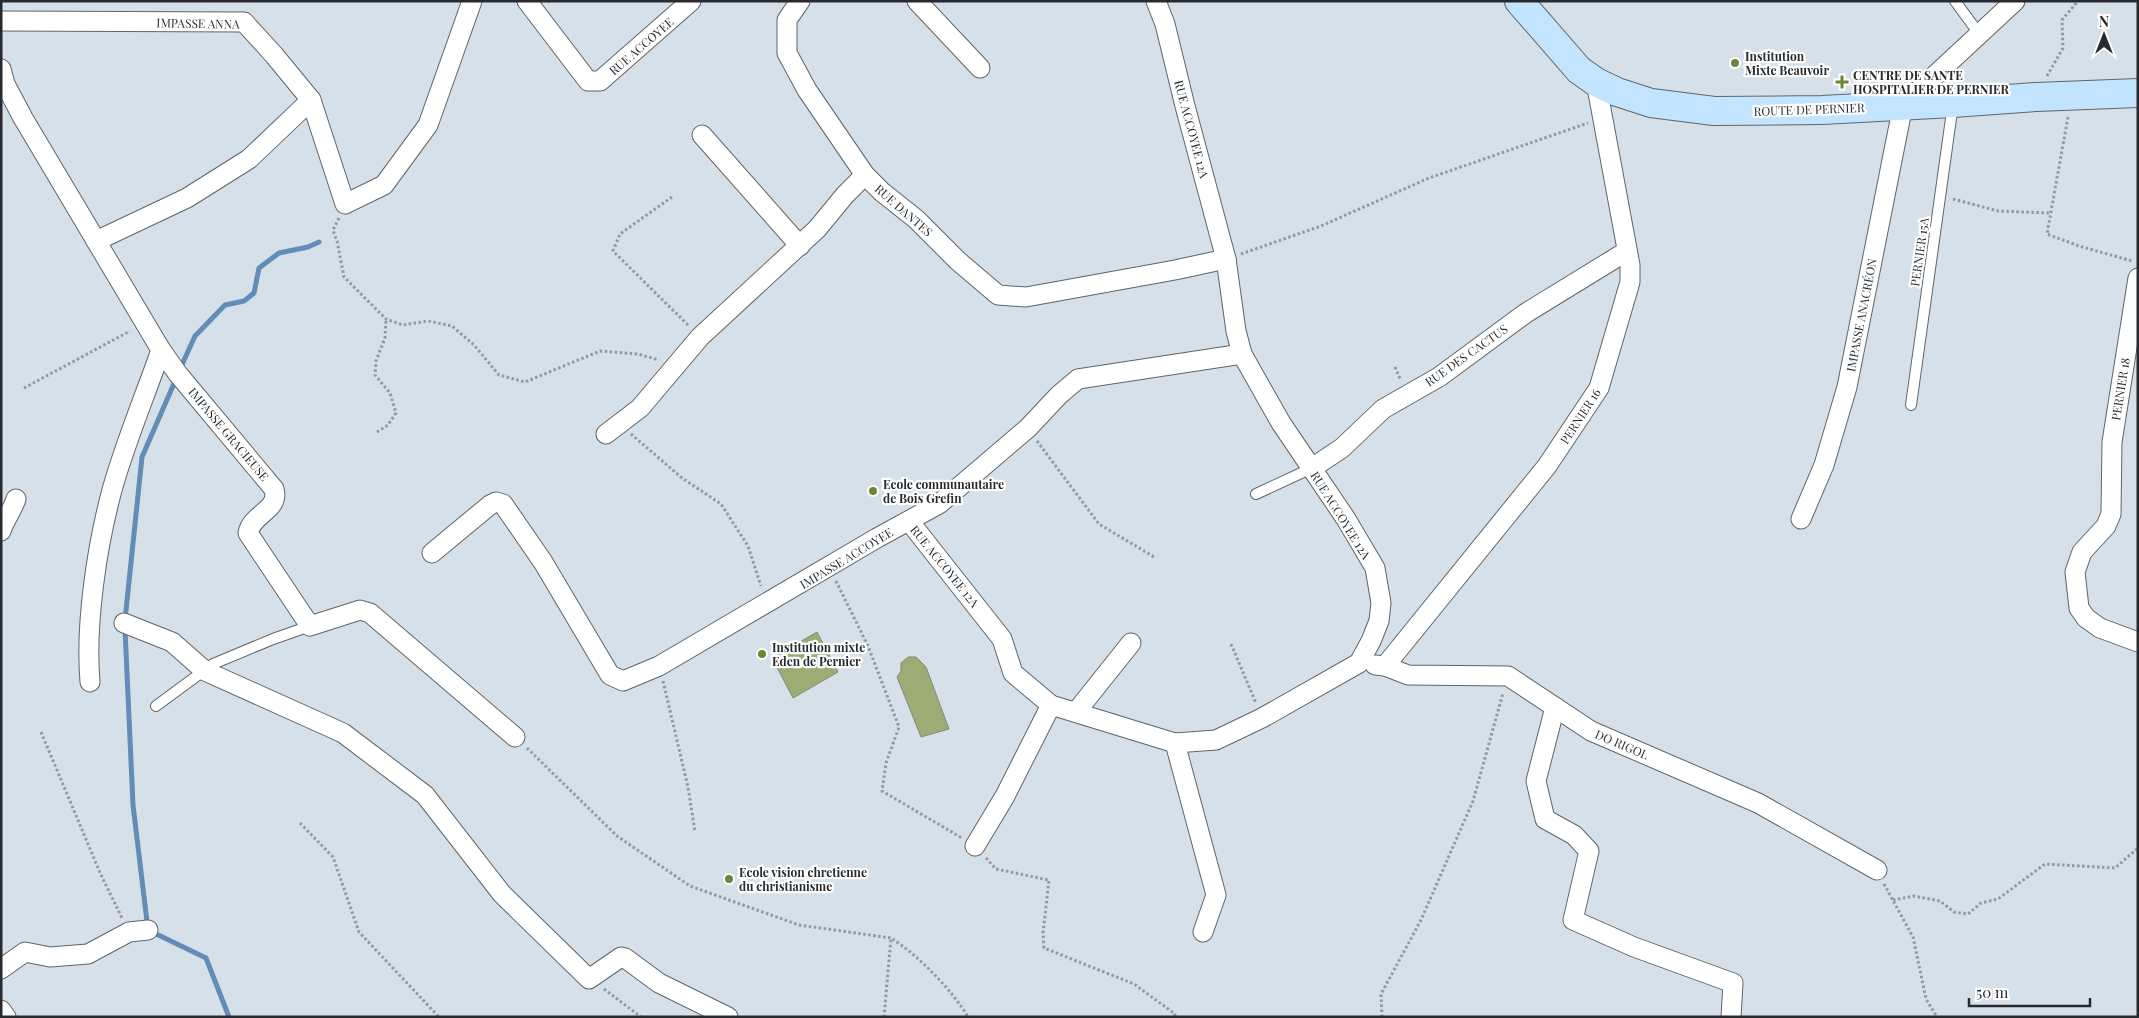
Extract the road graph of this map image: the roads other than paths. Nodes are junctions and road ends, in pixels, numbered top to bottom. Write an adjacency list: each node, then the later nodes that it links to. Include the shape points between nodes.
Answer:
1 (472, 1): 16 (street, IMPASSE ANNA, via 428,125 384,185 345,204)
2 (527, 1): 3 (street, RUE ACCOYEE, via 588,81 600,81)
3 (692, 1)
4 (800, 1): 20 (street, via 788,20 788,52 807,90)
5 (917, 1): 12 (street)
6 (1519, 1): 14 (street, ROUTE DE PERNIER, via 1580,70)
7 (1955, 1): 11 (lane)
8 (2015, 1): 11 (street)
9 (1159, 2): 24 (street, RUE ACCOYEE 12A)
10 (1, 21): 16 (street, IMPASSE ANNA, via 244,22)
11 (1980, 35): 18 (street)
12 (980, 68)
13 (1, 69): 21 (street, IMPASSE GRACIEUSE, via 23,118)
14 (1596, 82): 18 (street, ROUTE DE PERNIER, via 1651,102 1714,111); 23 (street, PERNIER 16)
15 (2138, 93): 17 (street, ROUTE DE PERNIER)
16 (311, 100): 21 (street, via 249,159 187,198)
17 (1953, 103): 18 (street, ROUTE DE PERNIER); 28 (lane, PERNIER 15A)
18 (1903, 105): 33 (street, IMPASSE ANACRÉON, via 1847,387 1824,464)
19 (702, 135): 22 (street)
20 (865, 175): 22 (street, RUE DANTES); 24 (street, RUE DANTES, via 998,295 1026,297)
21 (96, 241): 26 (street, IMPASSE GRACIEUSE)
22 (800, 246): 29 (street, RUE DANTES, via 700,338 640,408)
23 (1628, 251): 30 (street, RUE DES CACTUS, via 1526,313 1439,377 1384,409 1342,448); 42 (street, PERNIER 16, via 1630,282 1599,388 1547,466)
24 (1226, 259): 27 (street, RUE ACCOYEE 12A)
25 (2138, 278): 39 (street, PERNIER 18, via 2112,442 2111,514 2106,526 2082,552 2075,572 2079,608 2086,618 2100,628)
26 (161, 350): 38 (street, IMPASSE GRACIEUSE, via 274,489 274,503 250,526 248,533); 44 (street, via 112,490 90,620)
27 (1242, 354): 30 (street, RUE ACCOYEE 12A, via 1281,423); 34 (street, IMPASSE ACCOYEE, via 1078,380 1028,428 939,504)
28 (1911, 405)
29 (606, 434)
30 (1312, 468): 31 (lane); 41 (street, RUE ACCOYEE 12A, via 1375,568 1381,603 1379,621)
31 (1256, 494)
32 (16, 499): 35 (street)
33 (1801, 519)
34 (909, 521): 36 (street, IMPASSE ACCOYEE, via 659,666 623,681 610,675 543,562 503,504 496,502); 45 (street, RUE ACCOYEE 12A, via 1002,639 1013,673)
35 (1, 531)
36 (432, 553)
37 (124, 623): 43 (street, via 172,642)
38 (310, 626): 43 (lane, via 222,660); 49 (street, via 360,610 370,612)
39 (2138, 642)
40 (1131, 643): 48 (street)
41 (1359, 663): 42 (street); 50 (street, RUE ACCOYEE 12A, via 1216,740)
42 (1385, 666): 47 (street, DO RIGOL, via 1408,675 1508,676)
43 (205, 671): 46 (lane); 58 (street, via 343,733 425,795 502,894 589,978 621,957 625,958 659,983)
44 (90, 682)
45 (1051, 705): 48 (street, RUE ACCOYEE 12A); 51 (street, via 1005,796)
46 (156, 706)
47 (1556, 707): 52 (street, DO RIGOL, via 1592,731 1758,803); 59 (street, via 1536,780 1545,819 1574,835 1589,851 1573,920 1634,947 1733,983)
48 (1076, 712): 50 (street, RUE ACCOYEE 12A)
49 (515, 737)
50 (1175, 743): 54 (street, via 1216,895)
51 (975, 846)
52 (1877, 870)
53 (148, 930): 55 (street, via 129,932 88,954 50,957 25,952)
54 (1203, 932)
55 (1, 969)
56 (1, 1010): 57 (street)
57 (6, 1017)
58 (728, 1017)
59 (1732, 1017)

